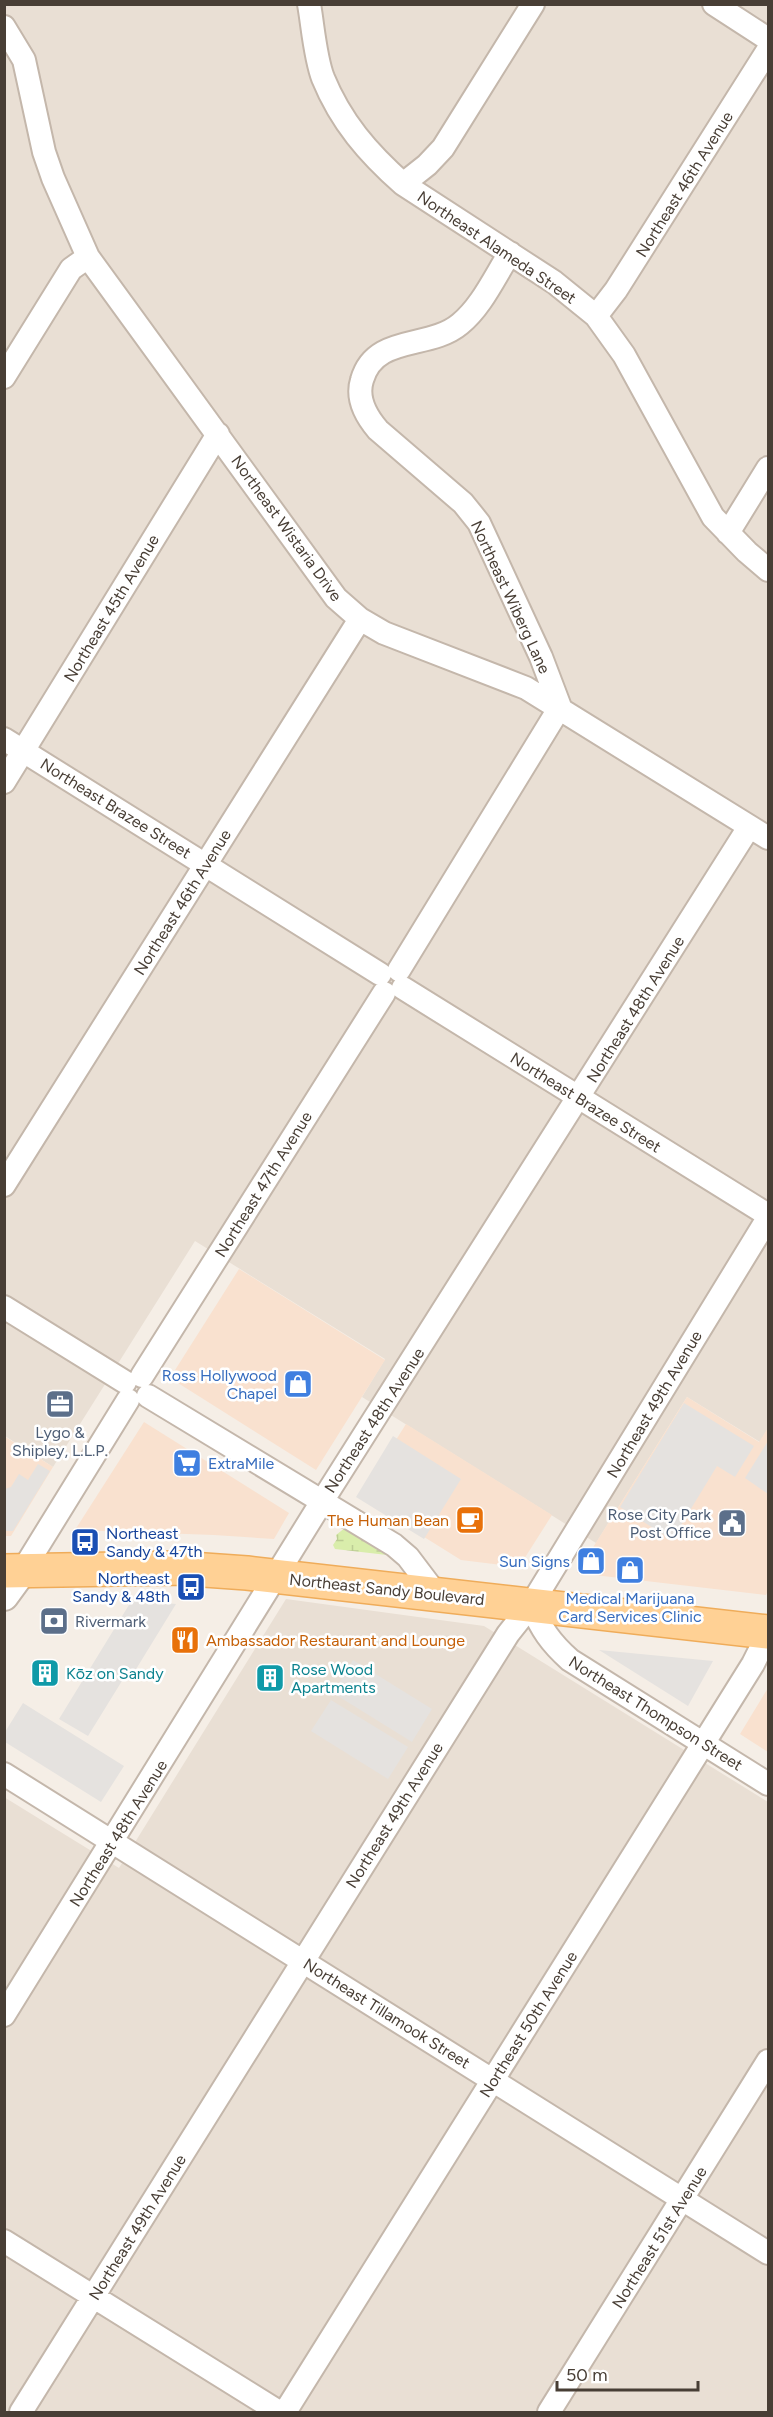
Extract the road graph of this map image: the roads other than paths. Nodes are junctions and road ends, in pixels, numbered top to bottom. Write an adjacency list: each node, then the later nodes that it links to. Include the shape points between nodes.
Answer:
1 (309, 4): 7 (street, Northeast Alameda Street, via 322,76 351,132)
2 (532, 4): 7 (street, via 442,148)
3 (714, 4): 5 (street)
4 (4, 27): 9 (street, Northeast Wistaria Drive, via 24,60 44,152)
5 (768, 39)
6 (768, 50): 10 (street, Northeast 46th Avenue, via 616,290)
7 (403, 184): 8 (street, Northeast Alameda Street)
8 (510, 253): 10 (street, Northeast Alameda Street); 17 (street, Northeast Wiberg Lane, via 473,311 460,324 434,338 381,352 370,362 360,386 361,401 378,430 463,503 479,523)
9 (88, 257): 11 (street, via 71,269); 12 (street, Northeast Wistaria Drive)
10 (596, 315): 14 (street, Northeast Alameda Street, via 624,355 703,501)
11 (4, 377)
12 (218, 434): 16 (street, Northeast Wistaria Drive, via 336,598); 19 (street, Northeast 45th Avenue)
13 (768, 468): 14 (street)
14 (728, 533): 15 (street, Northeast Alameda Street)
15 (768, 570)
16 (360, 618): 17 (street, Northeast Wistaria Drive, via 405,642 526,688); 22 (street, Northeast 46th Avenue)
17 (560, 707): 21 (street, Northeast Wistaria Drive); 23 (street, Northeast 47th Avenue)
18 (4, 739): 19 (street, Northeast Brazee Street)
19 (24, 751): 20 (street, Northeast 45th Avenue); 22 (street, Northeast Brazee Street)
20 (4, 782)
21 (759, 833): 24 (street, Northeast 48th Avenue)
22 (205, 864): 23 (street, Northeast Brazee Street); 25 (street, Northeast 46th Avenue)
23 (391, 981): 24 (street, Northeast Brazee Street); 28 (street, Northeast 47th Avenue)
24 (579, 1098): 26 (street, Northeast Brazee Street); 29 (street, Northeast 48th Avenue)
25 (4, 1185)
26 (768, 1217): 34 (street, Northeast 49th Avenue)
27 (4, 1307): 28 (street)
28 (136, 1389): 29 (street); 30 (street, Northeast 47th Avenue)
29 (321, 1503): 31 (street, Northeast 48th Avenue); 32 (street, via 401,1551)
30 (14, 1570): 31 (main road, Northeast Sandy Boulevard, via 176,1568); 33 (street, Northeast 47th Avenue)
31 (277, 1576): 32 (main road, Northeast Sandy Boulevard); 39 (street, Northeast 48th Avenue)
32 (436, 1594): 34 (main road, Northeast Sandy Boulevard)
33 (4, 1596)
34 (531, 1605): 35 (main road, Northeast Sandy Boulevard); 36 (street, Northeast Thompson Street, via 552,1644 570,1660); 40 (street, Northeast 49th Avenue, via 508,1634)
35 (768, 1633): 36 (street, Northeast 50th Avenue)
36 (703, 1744): 38 (street, Northeast Thompson Street); 43 (street, Northeast 50th Avenue)
37 (4, 1774): 39 (street, Northeast Tillamook Street)
38 (768, 1784)
39 (113, 1841): 40 (street, Northeast Tillamook Street); 41 (street, Northeast 48th Avenue)
40 (303, 1960): 43 (street, Northeast Tillamook Street); 47 (street, Northeast 49th Avenue)
41 (4, 2015)
42 (768, 2061): 44 (street, Northeast 51st Avenue)
43 (493, 2080): 44 (street, Northeast Tillamook Street); 50 (street, Northeast 50th Avenue)
44 (682, 2199): 46 (street, Northeast Tillamook Street); 51 (street, Northeast 51st Avenue)
45 (4, 2241): 47 (street)
46 (768, 2253)
47 (94, 2296): 48 (street, Northeast 49th Avenue); 49 (street)
48 (21, 2412)
49 (279, 2412)
50 (285, 2412)
51 (549, 2412)

